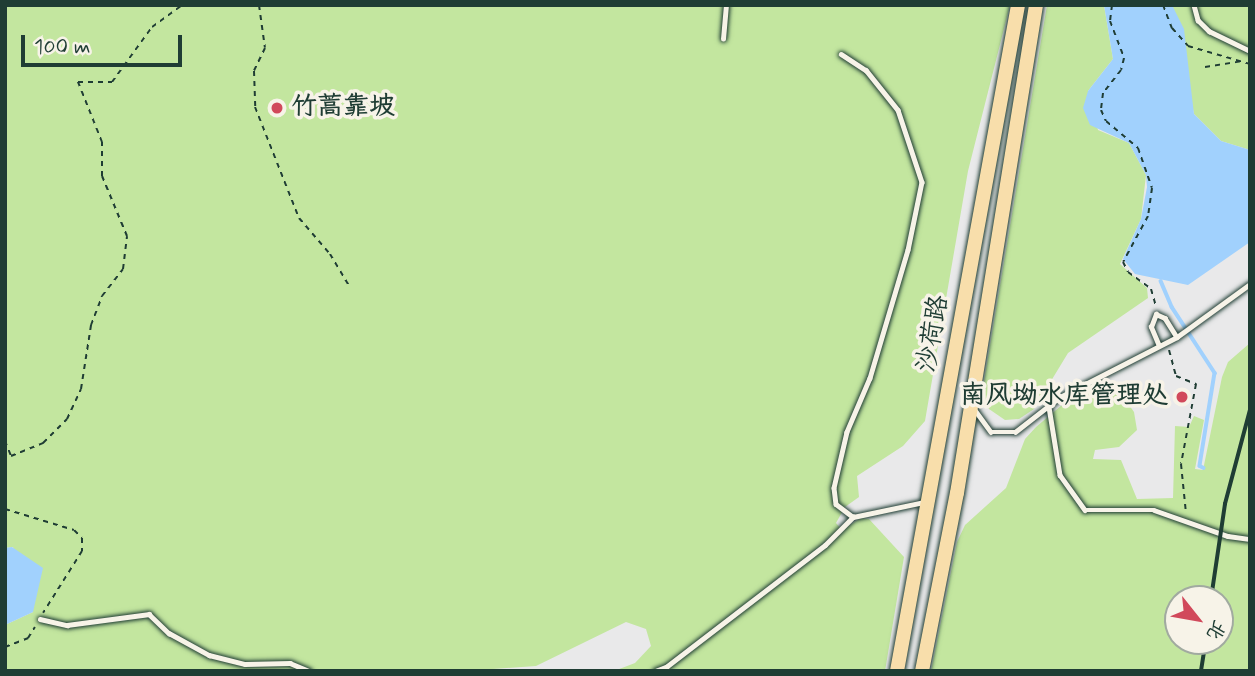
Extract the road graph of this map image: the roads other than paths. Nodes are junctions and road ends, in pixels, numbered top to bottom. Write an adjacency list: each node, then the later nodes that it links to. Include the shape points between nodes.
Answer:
1 (726, 5): 5 (lane)
2 (1018, 5): 13 (main road, 沙荷路)
3 (1036, 5): 11 (main road, 沙荷路)
4 (1194, 5): 6 (lane, via 1198,20 1209,31)
5 (723, 39)
6 (1250, 51)
7 (841, 54): 14 (lane, via 866,70 898,110 922,182 908,250 870,378 847,432 834,488 836,504)
8 (1250, 284): 9 (lane)
9 (1177, 337): 10 (lane); 10 (lane, via 1158,313 1151,323)
10 (1159, 346): 12 (lane)
11 (971, 404): 12 (lane, via 987,429 1003,436); 20 (main road, 沙荷路)
12 (1049, 407): 15 (lane, via 1060,475 1078,504 1092,512 1154,510)
13 (928, 502): 14 (lane); 19 (main road, 沙荷路)
14 (853, 517): 18 (lane, via 825,545)
15 (1250, 539)
16 (40, 619): 17 (lane, via 67,625 149,614 169,633 209,655 245,664 290,663)
17 (309, 671)
18 (655, 671)
19 (897, 671)
20 (922, 671)

